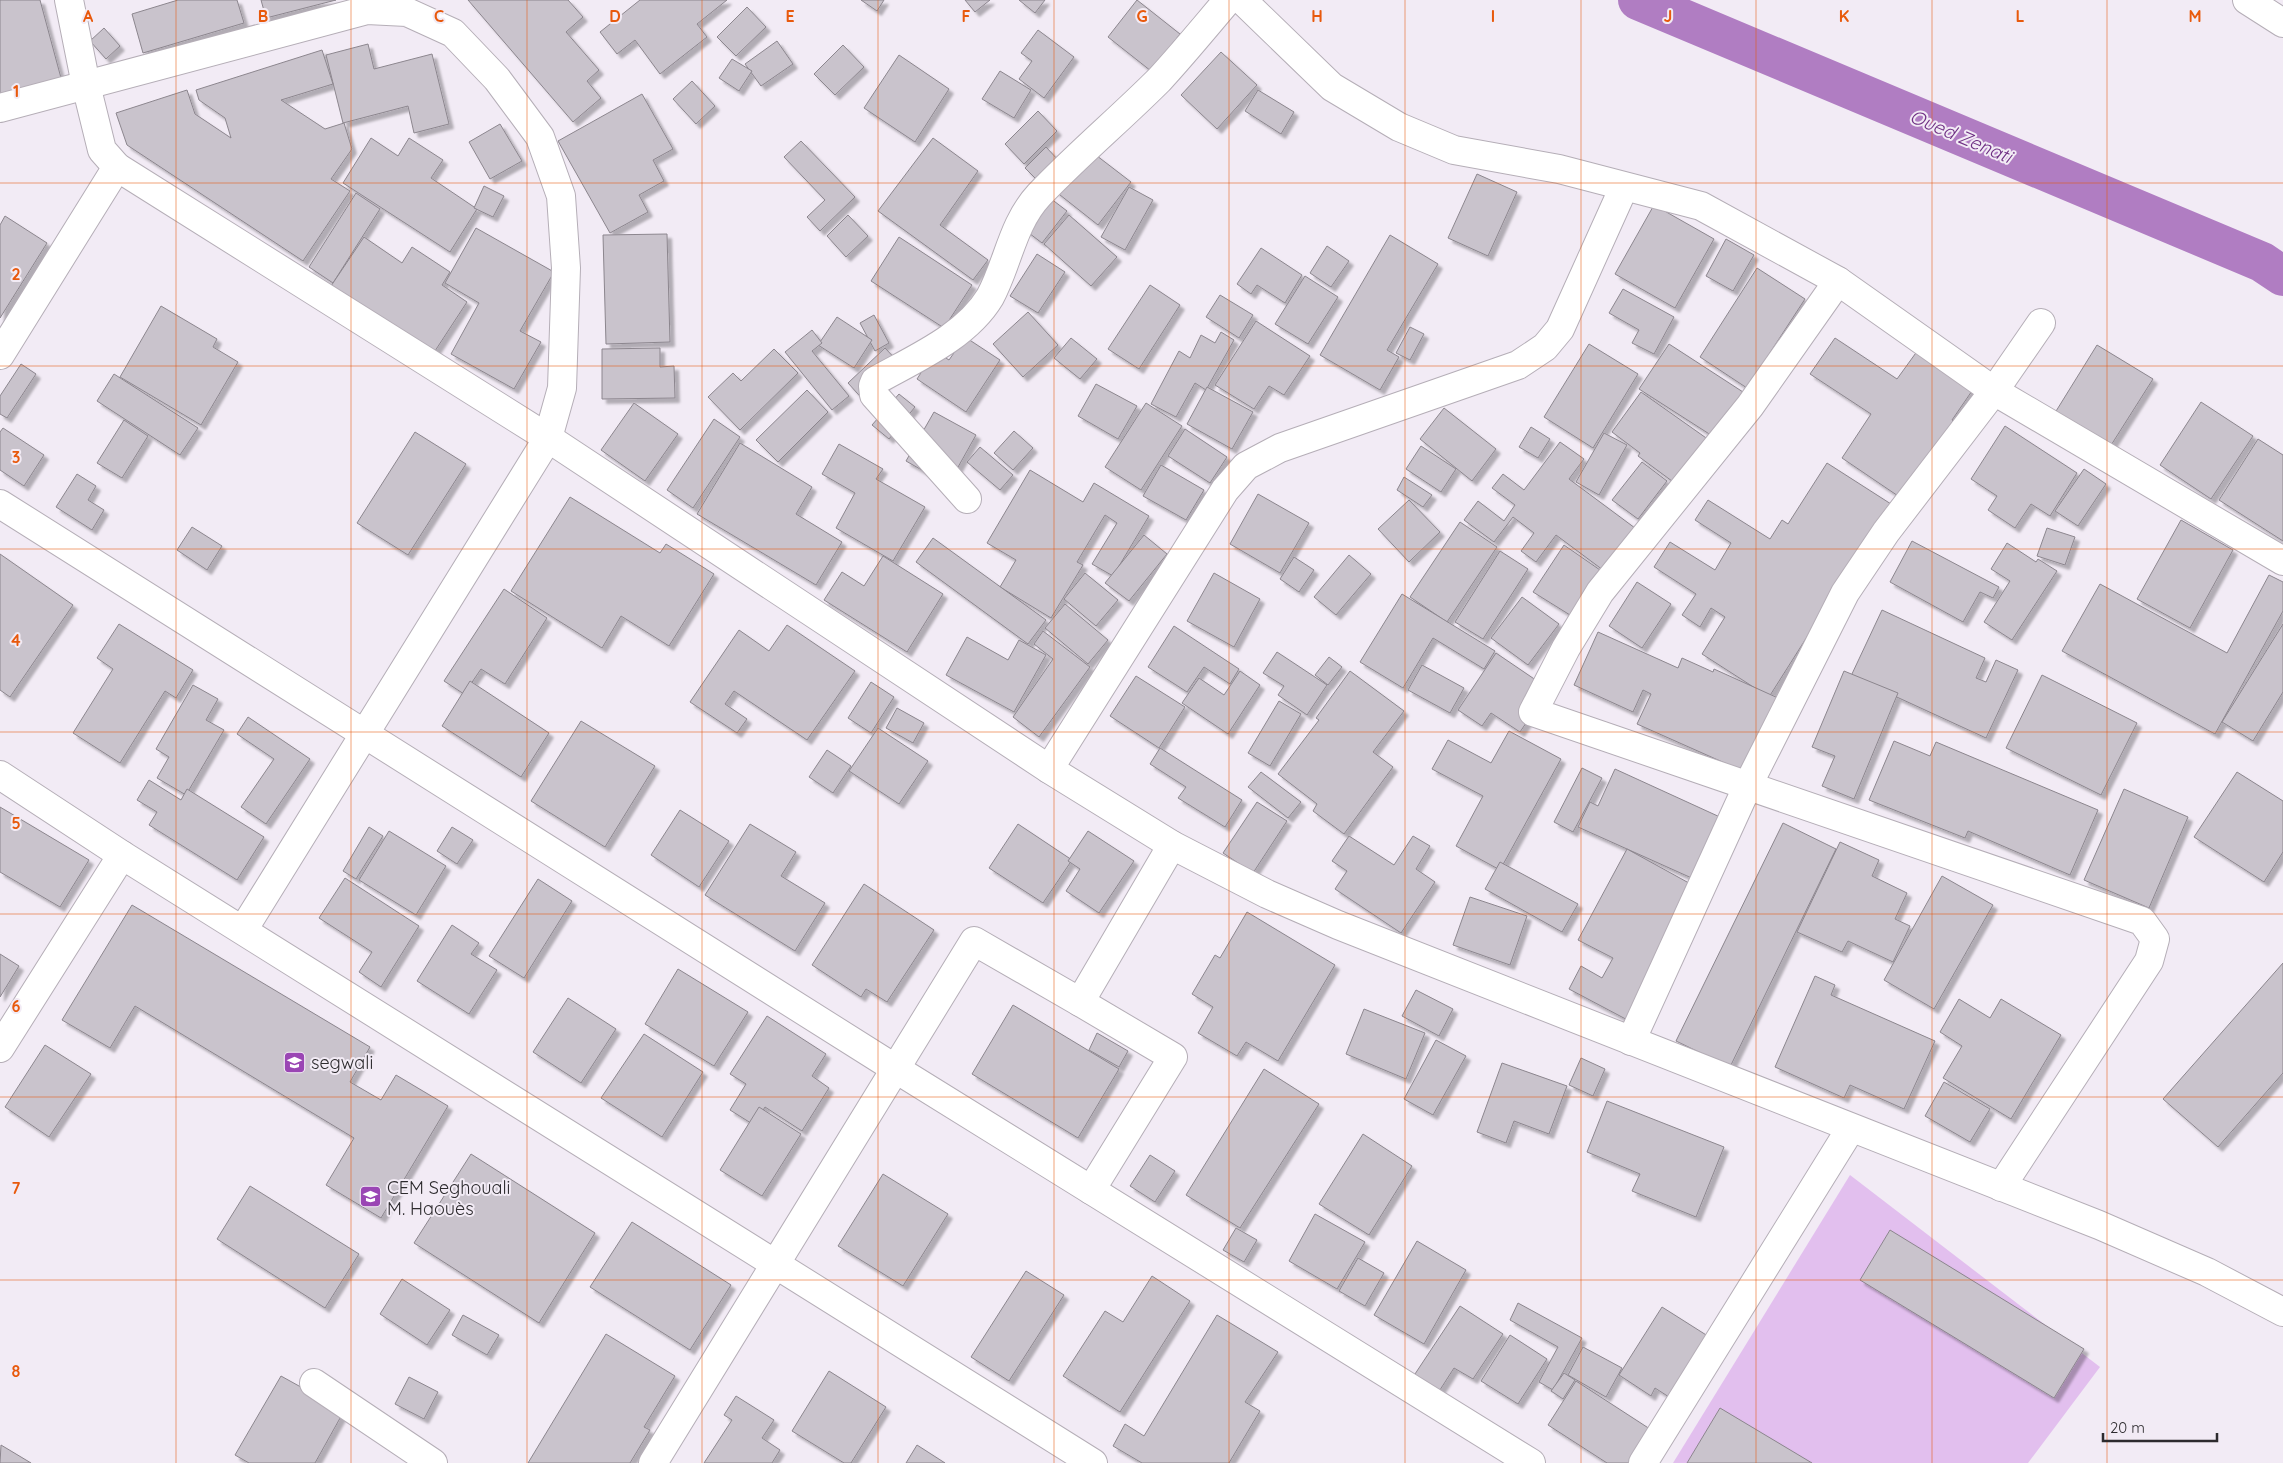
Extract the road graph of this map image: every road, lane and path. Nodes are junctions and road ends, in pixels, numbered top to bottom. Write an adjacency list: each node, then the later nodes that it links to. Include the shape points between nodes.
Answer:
1 (69, 0): 6 (street)
2 (1228, 0): 15 (street, via 1159,79 1038,196 1015,234 990,296 977,314 962,329 876,381 873,386 874,395)
3 (1242, 0): 9 (street, via 1332,87 1399,127 1454,150 1559,169)
4 (2247, 0): 5 (street)
5 (2283, 23)
6 (86, 85): 7 (street); 8 (street, via 102,150); 14 (street, via 367,10 406,12 453,33 497,80 540,137 561,196 566,268 562,388)
7 (0, 108)
8 (117, 167): 12 (street); 14 (street)
9 (1624, 187): 10 (street, via 1701,206); 19 (street, via 1560,329 1545,347 1518,365 1280,448 1246,466 1225,490)
10 (1838, 281): 13 (street); 21 (street, via 1750,406 1600,592 1533,712)
11 (2041, 323): 13 (street)
12 (0, 355)
13 (1994, 391): 17 (street); 21 (street, via 1886,532 1845,593)
14 (548, 438): 18 (street); 19 (street)
15 (968, 499)
16 (0, 504): 18 (street)
17 (2283, 561)
18 (364, 734): 24 (street); 28 (street)
19 (1049, 769): 22 (street)
20 (0, 775): 23 (street)
21 (1748, 784): 26 (street); 30 (street, via 2142,921 2155,939 2149,961)
22 (1172, 845): 25 (street); 26 (street, via 1267,894 1329,921)
23 (122, 855): 24 (street); 27 (street)
24 (242, 930): 32 (street)
25 (1080, 1002): 28 (street, via 974,940); 31 (street, via 1174,1057)
26 (1631, 1041): 29 (street)
27 (0, 1048)
28 (896, 1069): 31 (street); 32 (street)
29 (1851, 1128): 30 (street); 39 (street)
30 (2001, 1187): 33 (street, via 2207,1272)
31 (1090, 1190): 38 (street)
32 (776, 1265): 36 (street); 37 (street)
33 (2283, 1312)
34 (314, 1382): 35 (street)
35 (433, 1463)
36 (653, 1463)
37 (1093, 1463)
38 (1531, 1463)
39 (1643, 1463)

